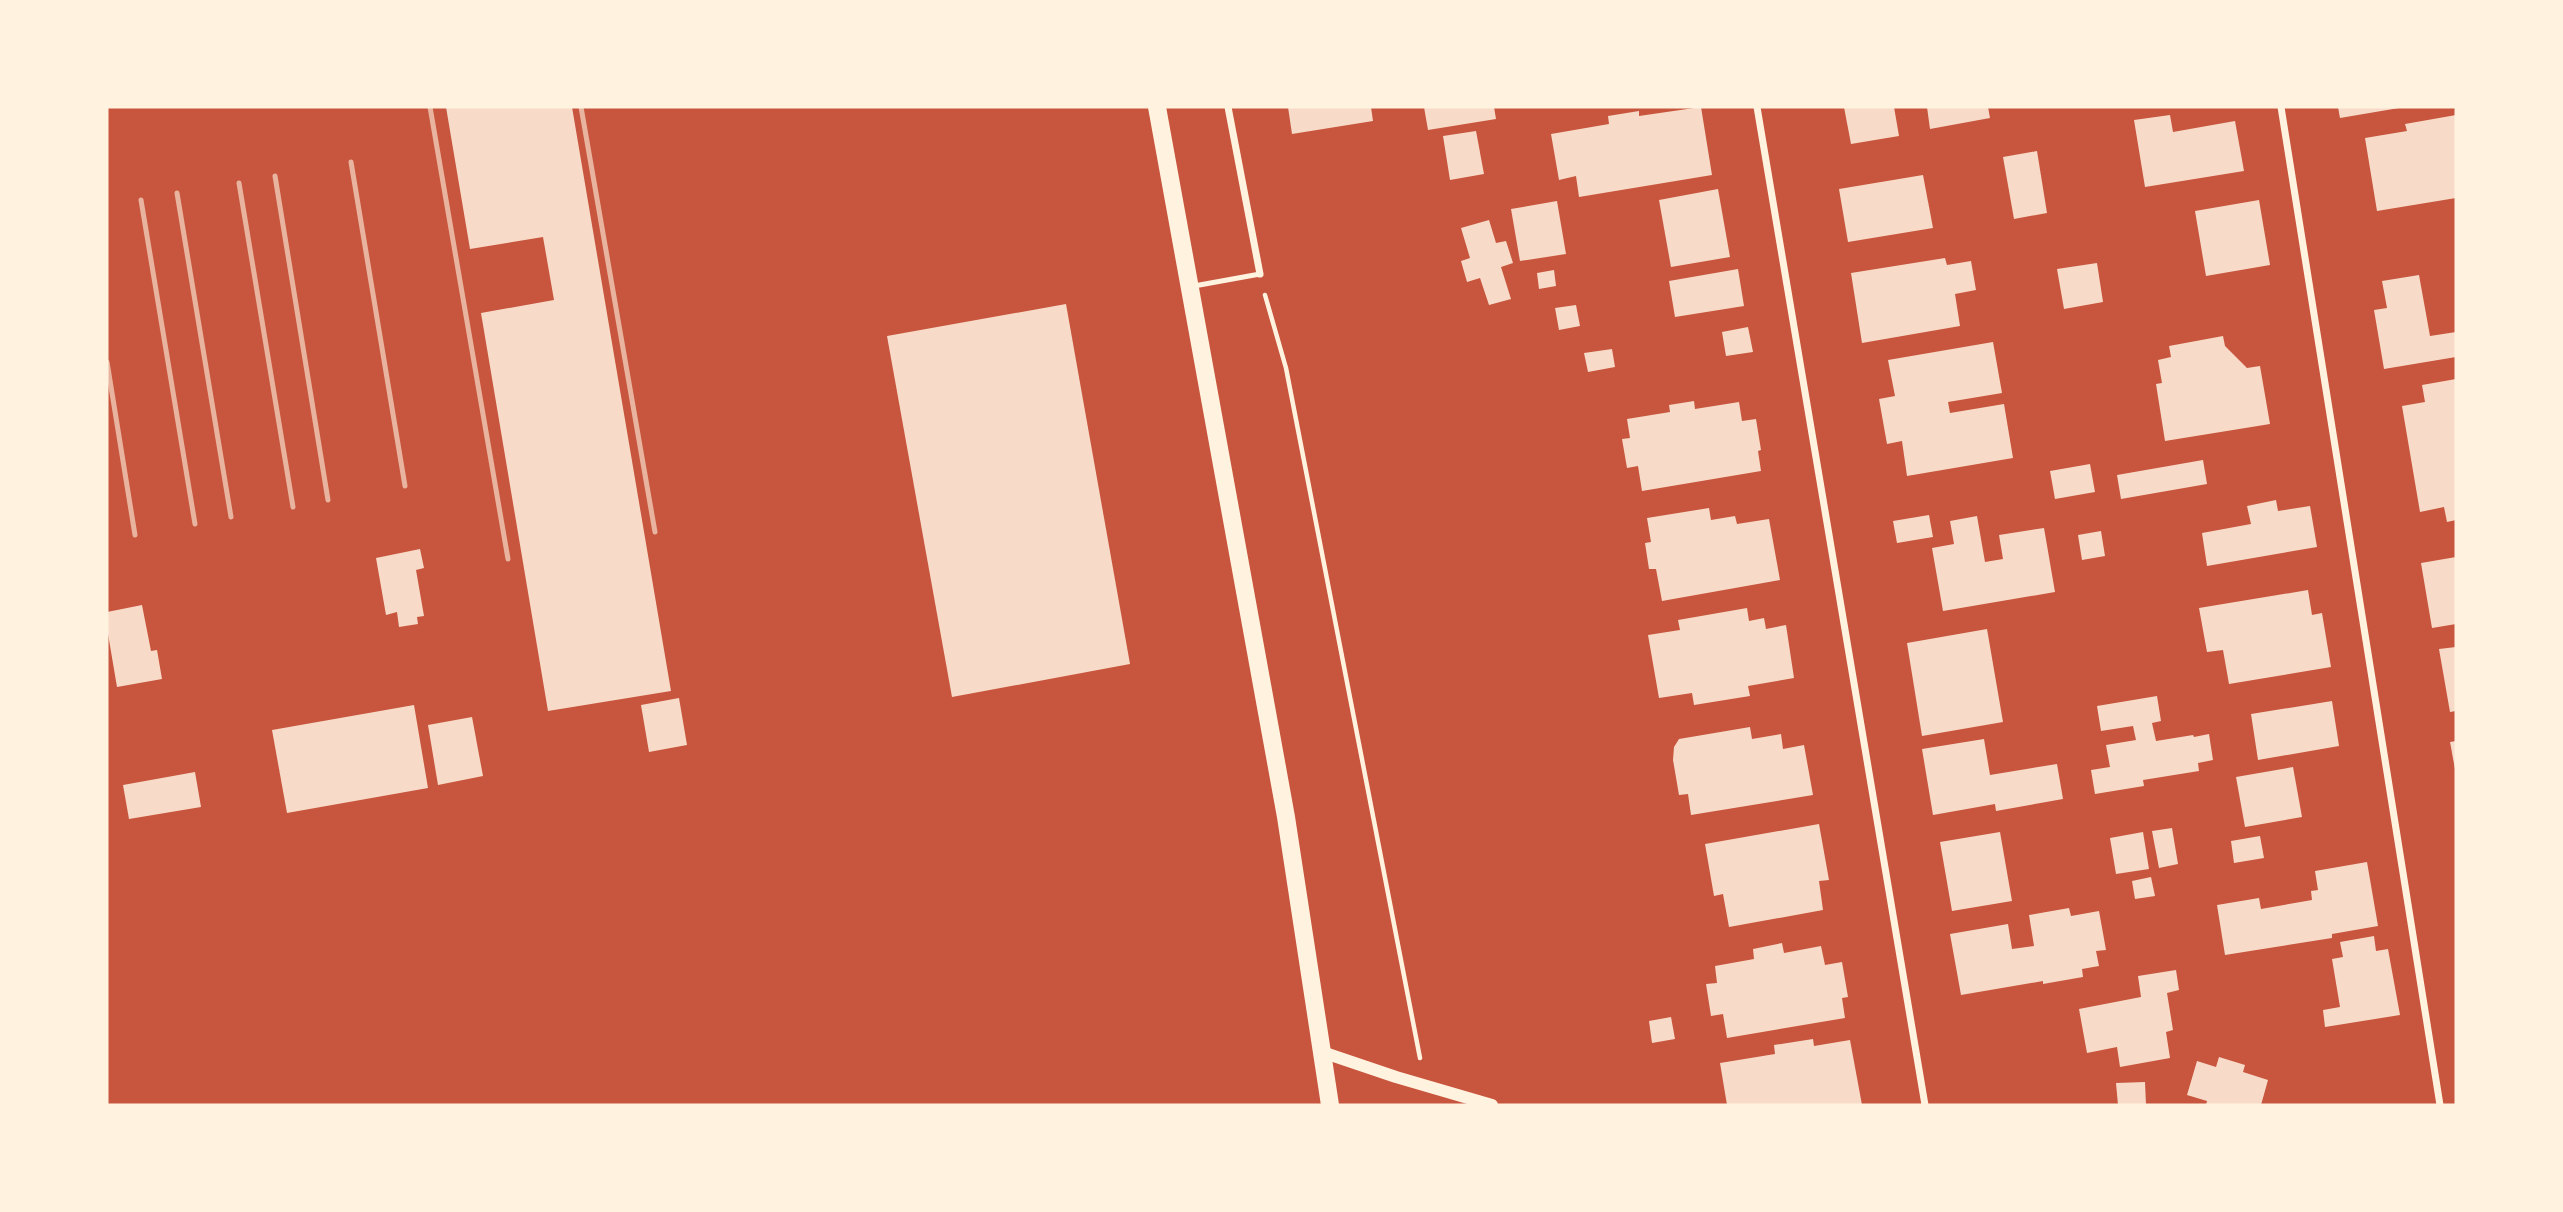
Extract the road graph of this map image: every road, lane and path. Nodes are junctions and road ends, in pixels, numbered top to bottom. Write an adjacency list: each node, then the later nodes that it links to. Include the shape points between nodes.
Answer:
1 (1157, 107): 6 (main road)
2 (1228, 107): 5 (street)
3 (1757, 107): 11 (street)
4 (2281, 107): 12 (street)
5 (1260, 274): 6 (lane); 8 (path, via 1286,368)
6 (1188, 287): 7 (main road, via 1286,817)
7 (1322, 1052): 8 (street); 9 (main road)
8 (1425, 1086): 10 (street)
9 (1330, 1105)
10 (1492, 1105)
11 (1925, 1105)
12 (2440, 1105)

